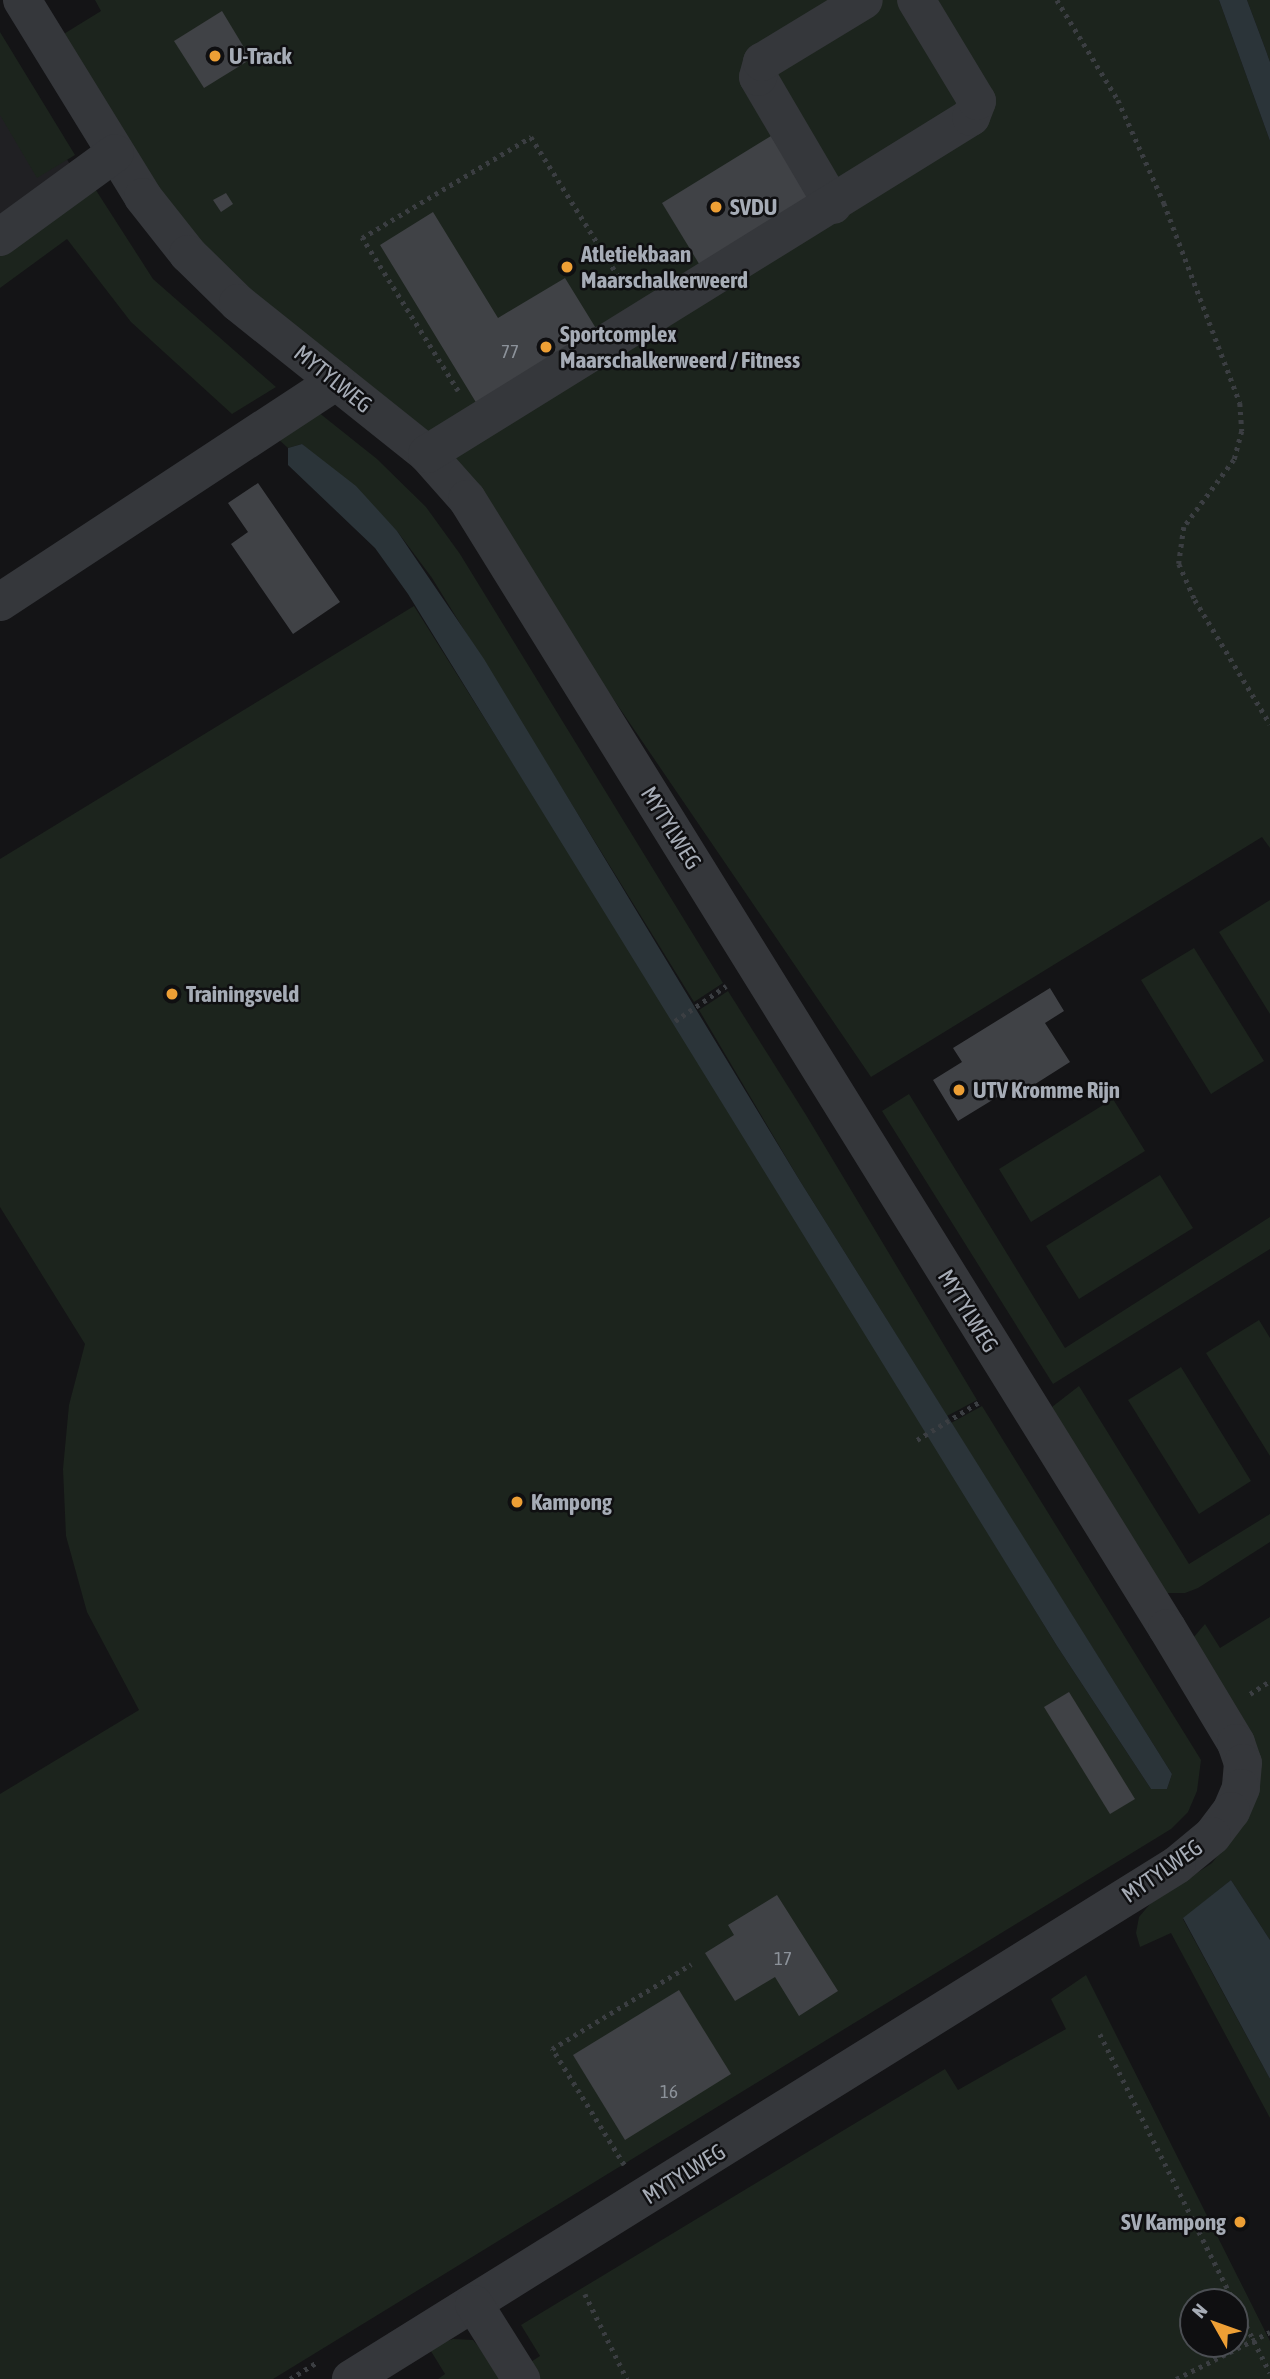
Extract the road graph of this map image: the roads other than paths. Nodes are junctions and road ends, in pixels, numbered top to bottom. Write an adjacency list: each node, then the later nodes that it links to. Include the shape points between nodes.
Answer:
1 (22, 0): 4 (street, MYTYLWEG)
2 (864, 0): 5 (street, via 762,62 758,77)
3 (916, 0): 5 (street, via 977,100 971,117)
4 (115, 153): 6 (street); 7 (street, MYTYLWEG, via 163,224 214,281)
5 (833, 205): 8 (street)
6 (0, 237)
7 (336, 381): 8 (street, MYTYLWEG); 9 (street)
8 (427, 454): 10 (street, MYTYLWEG, via 481,523 1167,1628 1236,1743 1243,1763 1241,1788 1231,1811 1212,1836 1177,1866)
9 (0, 602)
10 (474, 2304): 11 (street, MYTYLWEG); 12 (street)
11 (336, 2369)
12 (521, 2379)

